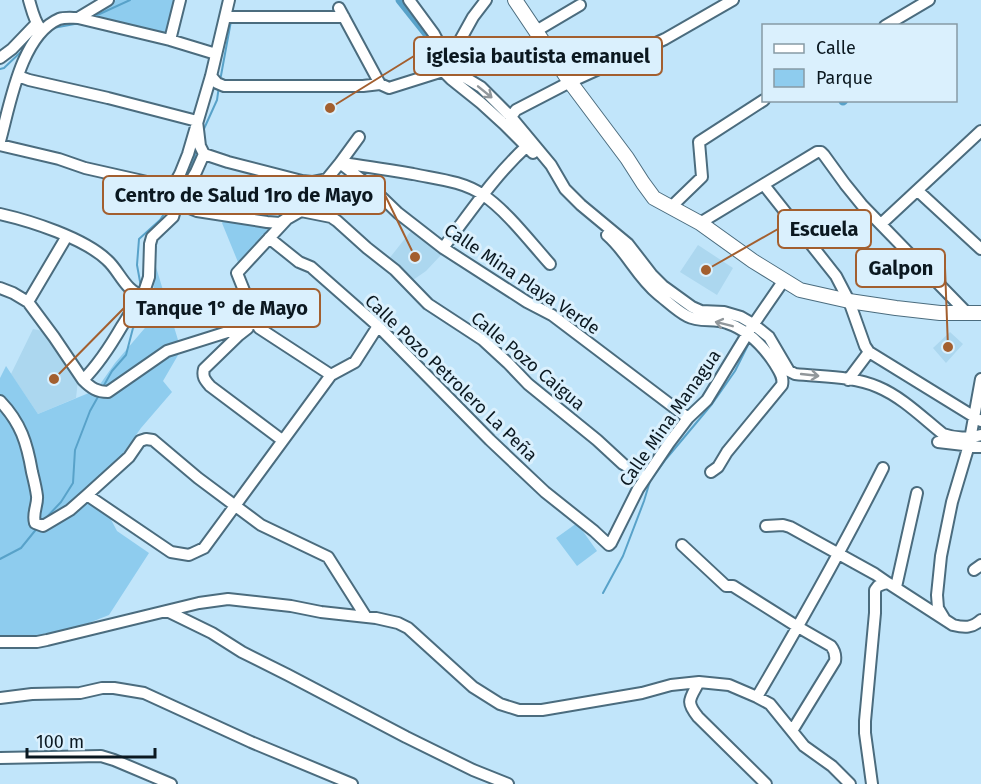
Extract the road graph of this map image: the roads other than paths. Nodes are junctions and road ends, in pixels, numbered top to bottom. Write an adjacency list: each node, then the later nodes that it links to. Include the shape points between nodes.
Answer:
1 (29, 0): 17 (street)
2 (108, 0): 15 (street)
3 (180, 0): 19 (street)
4 (229, 0): 14 (street)
5 (349, 0): 13 (street)
6 (401, 0): 22 (street)
7 (409, 0): 22 (street, via 434,34)
8 (486, 0): 22 (street)
9 (515, 0): 18 (street)
10 (733, 0): 25 (street, via 651,46)
11 (929, 0): 16 (street)
12 (580, 5): 18 (street)
13 (341, 12): 14 (street, via 328,16); 26 (street)
14 (225, 17): 20 (street)
15 (78, 18): 17 (street, via 68,17); 19 (street)
16 (888, 24)
17 (40, 27): 21 (street); 23 (street)
18 (536, 31): 25 (street)
19 (170, 40): 20 (street)
20 (216, 54): 24 (street)
21 (0, 58)
22 (445, 66): 26 (street, via 389,88); 28 (street, one-way to 28, via 481,87); 33 (street, via 451,79)
23 (18, 75): 29 (street); 32 (street)
24 (211, 76): 26 (street, via 224,87); 29 (street)
25 (570, 82): 28 (street, via 516,110); 42 (street, via 654,198)
26 (380, 84)
27 (762, 101): 42 (street, via 699,142 702,177)
28 (511, 117): 62 (street, via 551,165 565,189 628,244 663,286 701,311 741,317)
29 (197, 121): 34 (street); 39 (street, via 180,174)
30 (979, 136): 38 (street)
31 (359, 137): 35 (street)
32 (0, 143): 39 (street, via 147,182)
33 (527, 146): 40 (street); 62 (street, one-way to 33, via 687,316 649,287 615,242 560,193)
34 (204, 154): 36 (street, via 302,182); 41 (street)
35 (340, 163): 36 (street); 40 (street, via 455,182); 50 (street, Calle Mina Playa Verde)
36 (327, 179): 43 (street)
37 (764, 185): 46 (street); 47 (street, via 821,152); 56 (street, via 836,276)
38 (918, 191): 47 (street); 51 (street)
39 (165, 193): 41 (street)
40 (484, 195): 50 (street); 52 (street)
41 (177, 203): 45 (street, via 197,211 267,222 280,223); 55 (street, via 173,217 152,237 149,277)
42 (671, 207): 46 (street)
43 (301, 212): 45 (street); 77 (street, Calle Pozo Caigua, via 337,221 428,304 483,340 528,384 623,464)
44 (0, 214): 48 (street)
45 (286, 219): 49 (street)
46 (700, 223): 53 (street)
47 (881, 224): 58 (street)
48 (67, 236): 55 (street, via 102,256 131,290); 57 (street)
49 (270, 238): 60 (street, via 237,273); 61 (street, Calle Pozo Petrolero La Peña)
50 (443, 248): 69 (street, Calle Mina Playa Verde, via 552,315)
51 (981, 249)
52 (550, 264)
53 (784, 280): 56 (street, via 800,290); 62 (street, Calle Mina Managua)
54 (0, 288): 57 (street)
55 (143, 295): 66 (street)
56 (849, 301): 58 (street, via 915,311); 63 (street)
57 (28, 302): 66 (street)
58 (966, 313): 59 (street)
59 (981, 314)
60 (256, 323): 64 (street); 66 (street, via 167,351 108,392 90,388); 72 (street, via 204,369 204,380)
61 (378, 326): 64 (street, via 355,362); 82 (street, Calle Pozo Petrolero La Peña, via 517,466)
62 (750, 329): 67 (street, one-way to 67, via 770,337 789,371); 69 (street, Calle Mina Managua, via 707,400); 76 (street, via 782,375 782,385)
63 (869, 352): 67 (street); 70 (street)
64 (331, 375): 72 (street)
65 (981, 379): 70 (street)
66 (84, 380)
67 (848, 380): 71 (street, via 889,392 943,434)
68 (0, 400): 79 (street, via 21,429 27,447 37,498 35,523 43,526)
69 (688, 418): 77 (street, Calle Mina Managua)
70 (978, 419): 71 (street)
71 (973, 439): 73 (street); 74 (street); 88 (street, via 952,502 941,556 937,595)
72 (282, 440): 80 (street)
73 (938, 442)
74 (981, 447)
75 (883, 468): 84 (street)
76 (711, 472)
77 (646, 477): 82 (street, Calle Mina Managua)
78 (917, 493): 85 (street)
79 (87, 495): 80 (street, via 171,552 189,555 204,548); 80 (street, via 146,439 153,440)
80 (236, 506): 87 (street, via 261,525 328,557)
81 (766, 526): 84 (street, via 790,526)
82 (607, 544)
83 (682, 545): 90 (street, via 726,585)
84 (838, 554): 85 (street); 90 (street)
85 (892, 585): 88 (street); 102 (street, via 883,584 875,590 865,721)
86 (167, 611): 87 (street, via 228,599); 91 (street, via 37,642); 99 (street, via 397,732)
87 (366, 617): 92 (street, via 408,628 473,687 508,708 542,710)
88 (944, 619): 89 (street, via 967,628)
89 (981, 620)
90 (798, 627): 93 (street); 95 (street, via 831,646 836,655)
91 (0, 642)
92 (699, 682): 93 (street, via 729,685); 100 (street, via 690,700 691,708)
93 (758, 697): 95 (street, via 770,704)
94 (0, 698): 98 (street, via 102,688 144,693)
95 (792, 731): 101 (street)
96 (0, 758): 97 (street, via 101,756)
97 (171, 784)
98 (352, 784)
99 (508, 784)
100 (766, 784)
101 (850, 784)
102 (872, 784)

